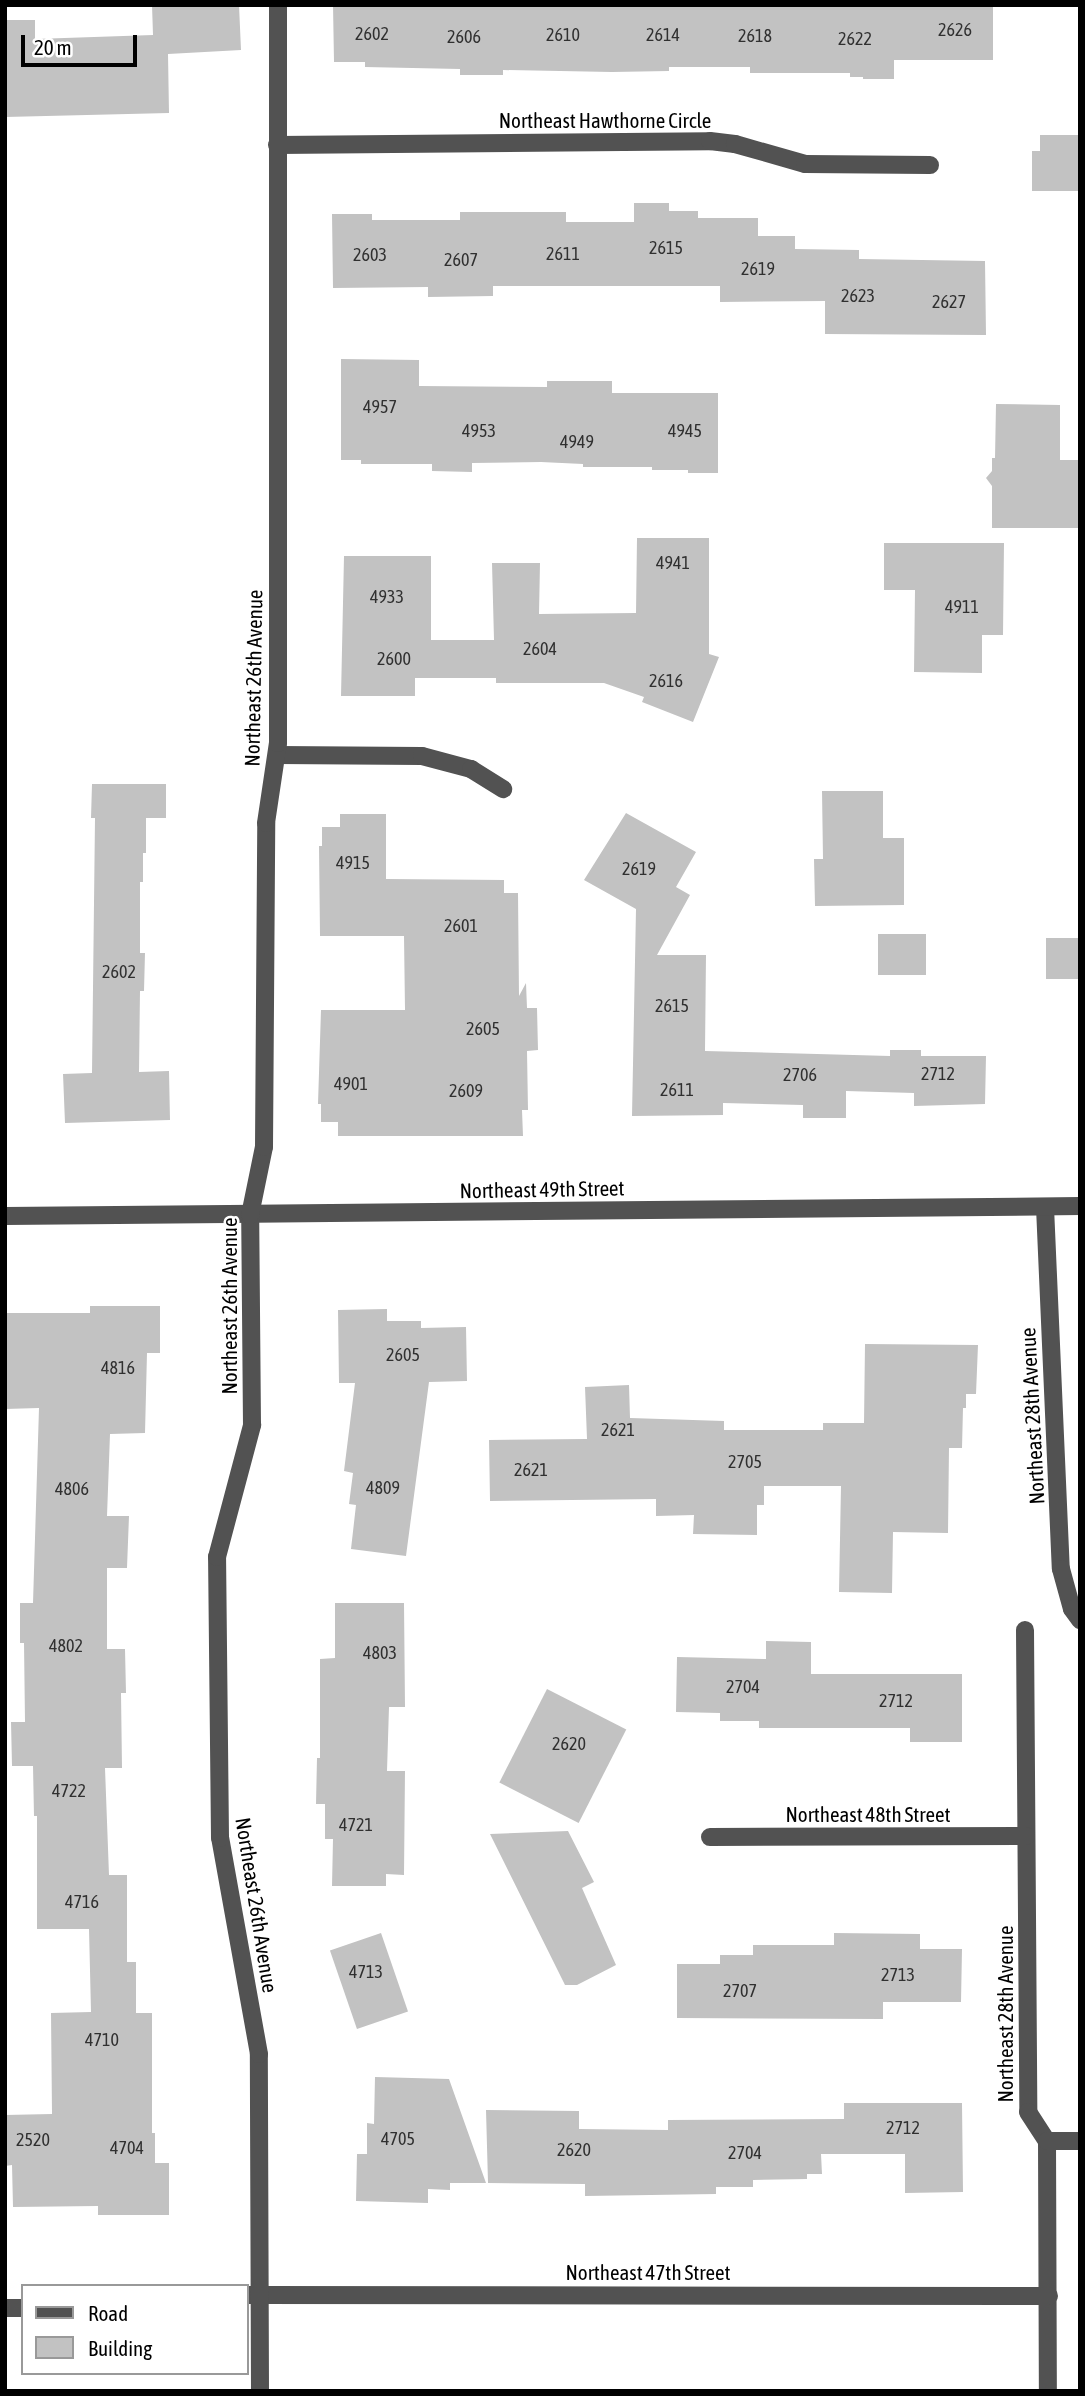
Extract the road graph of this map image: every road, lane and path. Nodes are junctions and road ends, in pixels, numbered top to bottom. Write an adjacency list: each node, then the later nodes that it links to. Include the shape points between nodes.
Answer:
1 (278, 5): 2 (street, Northeast 26th Avenue)
2 (277, 145): 3 (street, Northeast Hawthorne Circle, via 710,141 805,164); 4 (street, Northeast 26th Avenue)
3 (930, 165)
4 (278, 755): 5 (street, via 422,756 471,769); 8 (street, Northeast 26th Avenue, via 266,823 264,1147)
5 (503, 789)
6 (1080, 1206): 7 (street, Northeast 49th Street)
7 (1045, 1207): 8 (street, Northeast 49th Street); 10 (street, Northeast 28th Avenue, via 1061,1569 1072,1609)
8 (250, 1215): 9 (street, Northeast 49th Street); 16 (street, Northeast 26th Avenue, via 252,1425 218,1557 220,1838 259,2054)
9 (5, 1216)
10 (1080, 1620)
11 (1025, 1630): 12 (street, Northeast 28th Avenue)
12 (1026, 1836): 13 (street, Northeast 48th Street); 14 (street, Northeast 28th Avenue, via 1028,2112)
13 (710, 1837)
14 (1048, 2141): 15 (street); 17 (street)
15 (1080, 2141)
16 (253, 2294): 17 (street, Northeast 47th Street); 18 (street, Northeast 26th Avenue)
17 (1049, 2296): 19 (street)
18 (260, 2391)
19 (1048, 2391)

